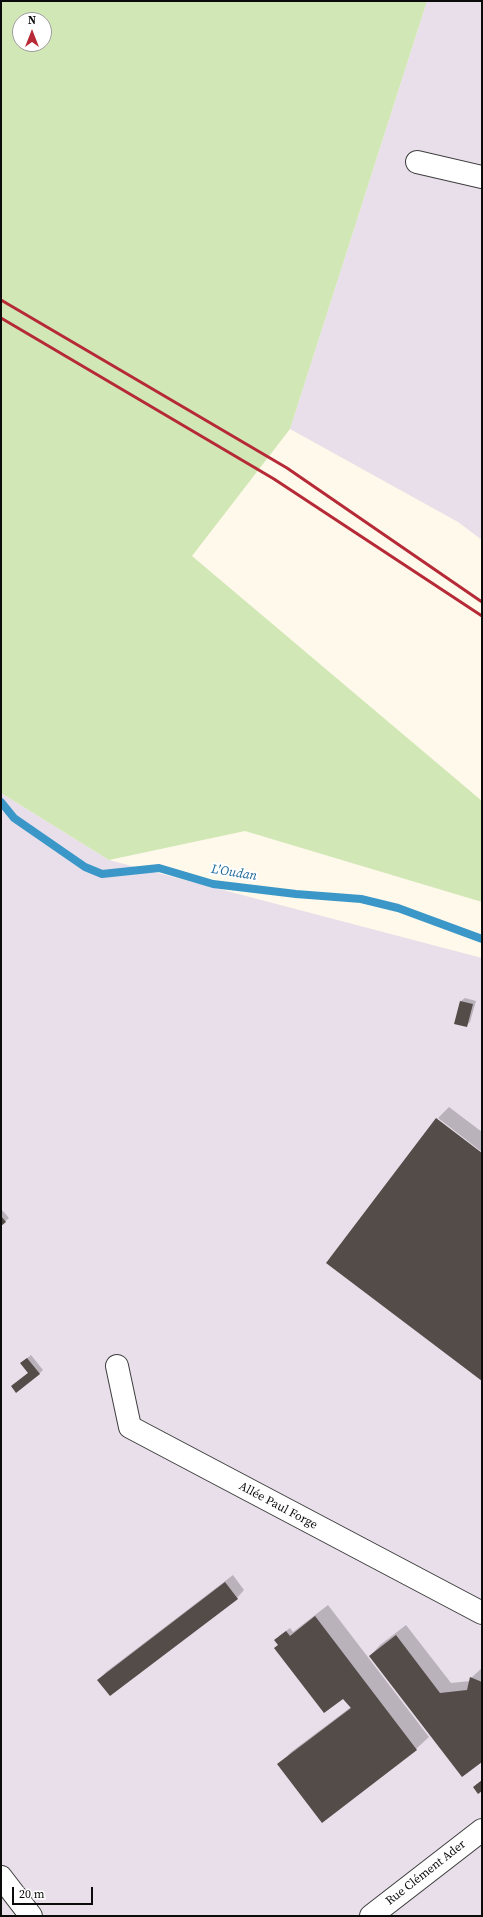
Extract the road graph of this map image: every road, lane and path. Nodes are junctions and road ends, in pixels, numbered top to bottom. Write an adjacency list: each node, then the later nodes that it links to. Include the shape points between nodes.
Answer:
1 (417, 162): 2 (street)
2 (482, 177)
3 (117, 1366): 4 (street, Allée Paul Forge, via 130,1427)
4 (482, 1613)
5 (482, 1830): 8 (street, Rue Clément Ader)
6 (1, 1877): 7 (street)
7 (31, 1916)
8 (371, 1916)

